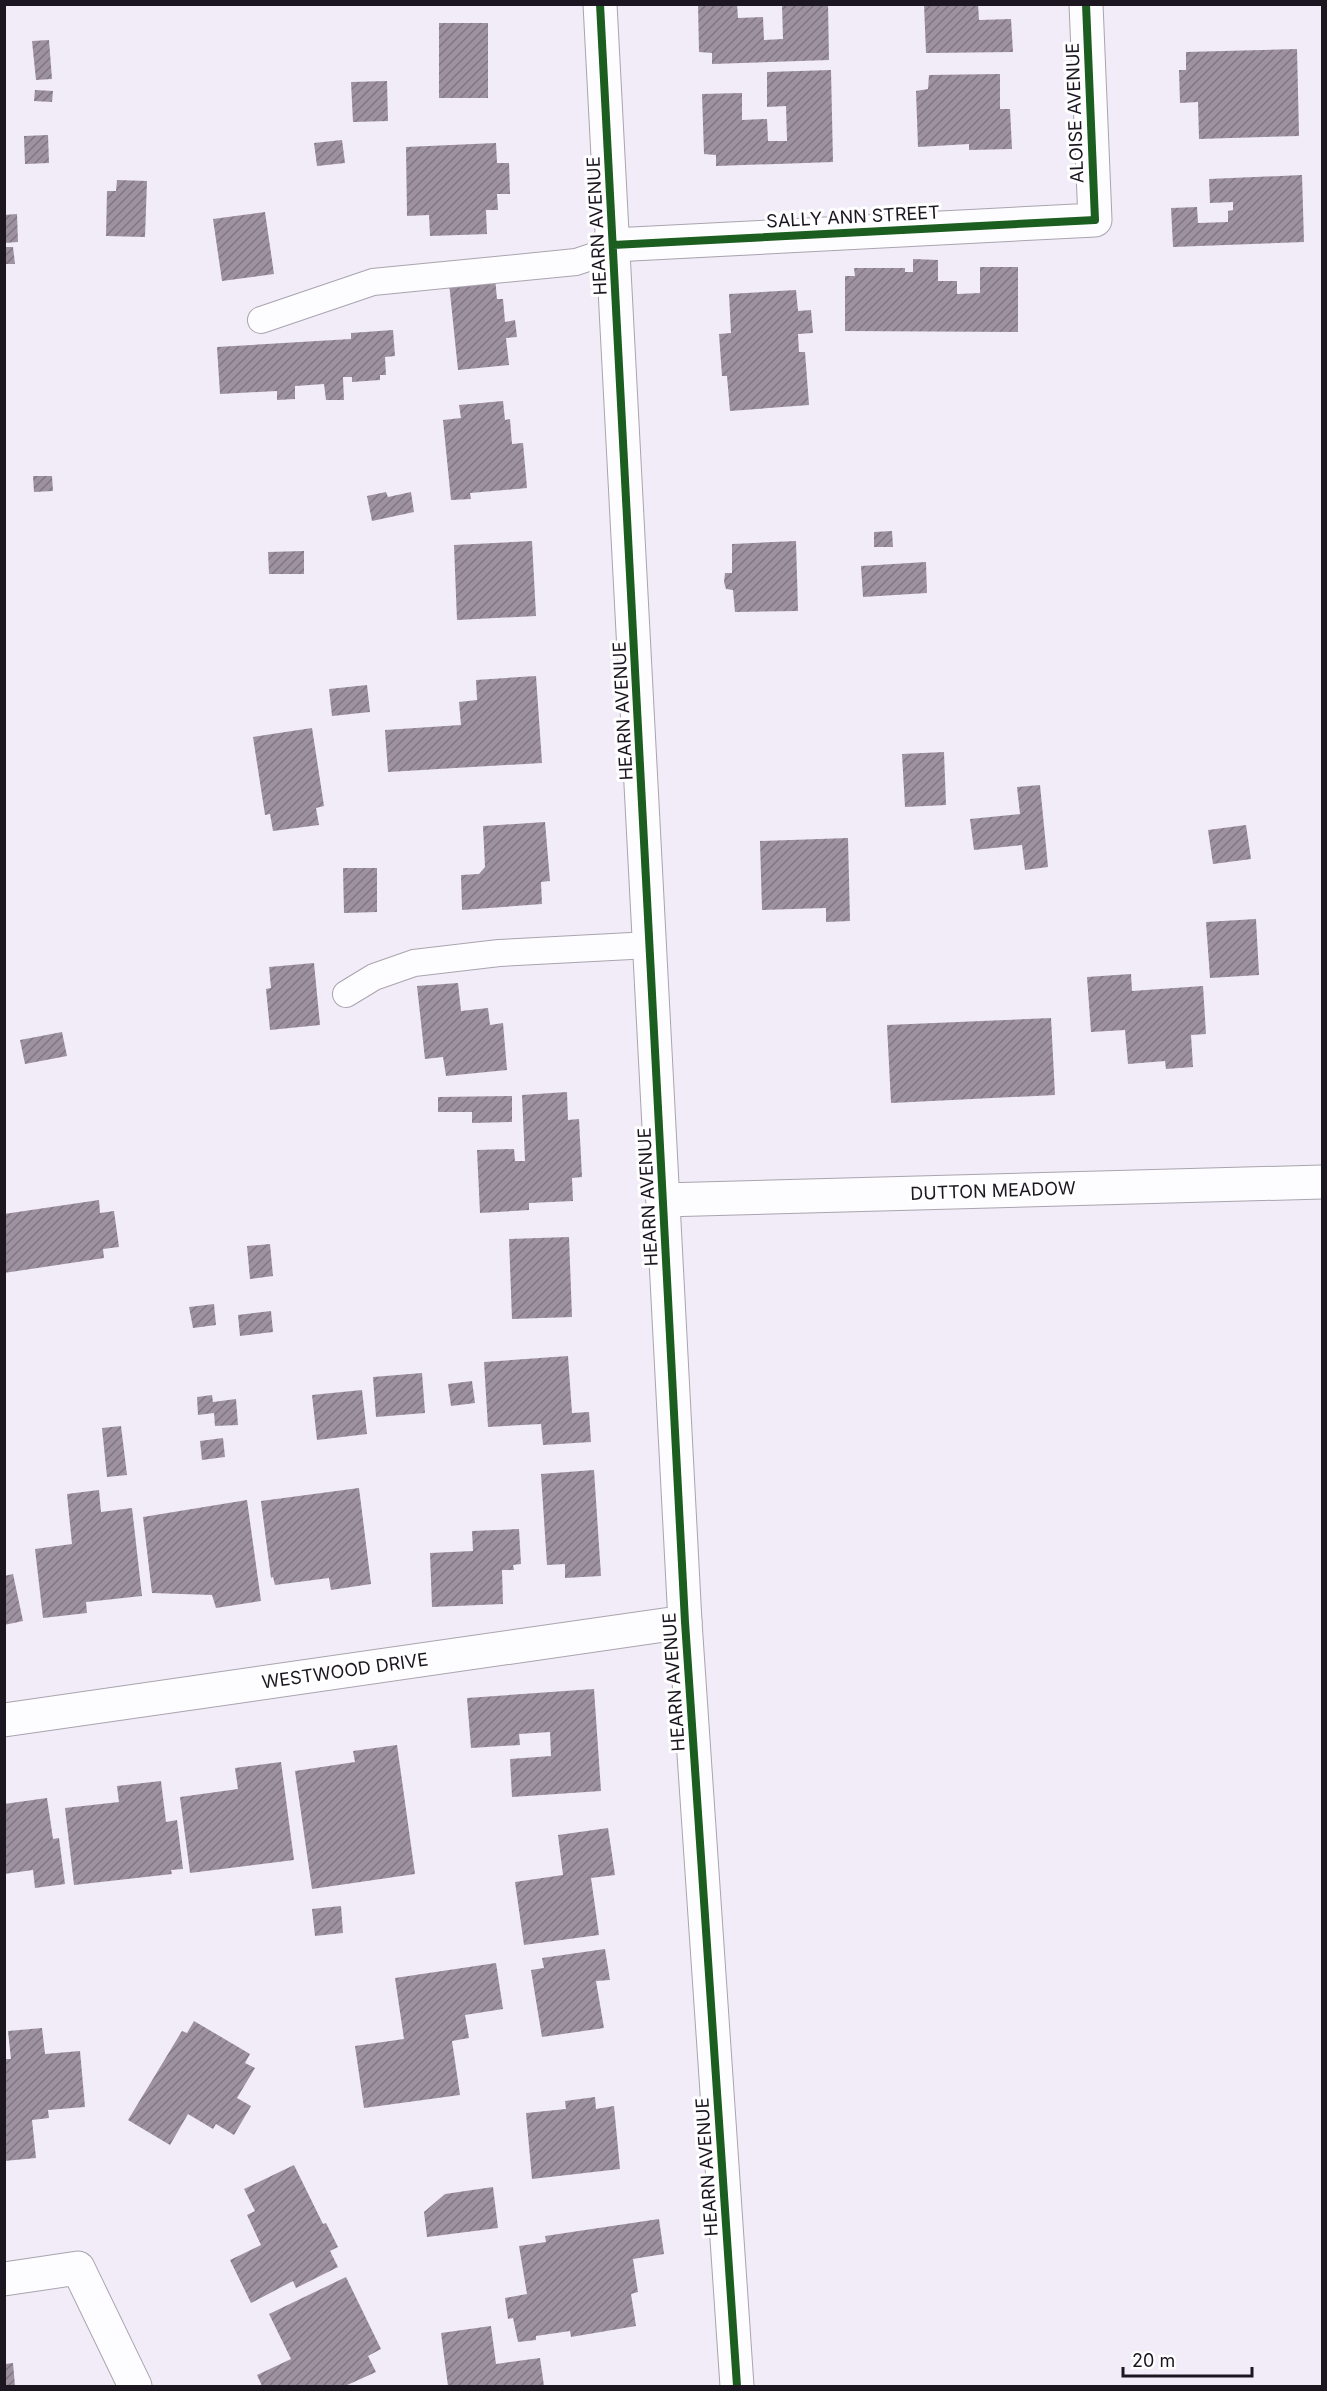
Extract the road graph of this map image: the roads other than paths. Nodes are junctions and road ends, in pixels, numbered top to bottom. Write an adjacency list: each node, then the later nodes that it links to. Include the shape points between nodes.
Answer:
1 (600, 4): 4 (main road, HEARN AVENUE)
2 (1086, 4): 3 (main road, ALOISE AVENUE)
3 (1095, 220): 4 (main road, SALLY ANN STREET)
4 (614, 245): 5 (lane, via 576,262 373,282); 6 (main road, HEARN AVENUE)
5 (261, 320)
6 (650, 945): 7 (lane, via 499,953 414,963 374,977); 9 (main road, HEARN AVENUE)
7 (346, 994)
8 (1323, 1182): 9 (main road, DUTTON MEADOW)
9 (663, 1200): 10 (main road, HEARN AVENUE)
10 (684, 1622): 11 (main road, WESTWOOD DRIVE); 14 (main road, HEARN AVENUE)
11 (4, 1720)
12 (4, 2279): 13 (main road, via 78,2268)
13 (135, 2386)
14 (737, 2386)

